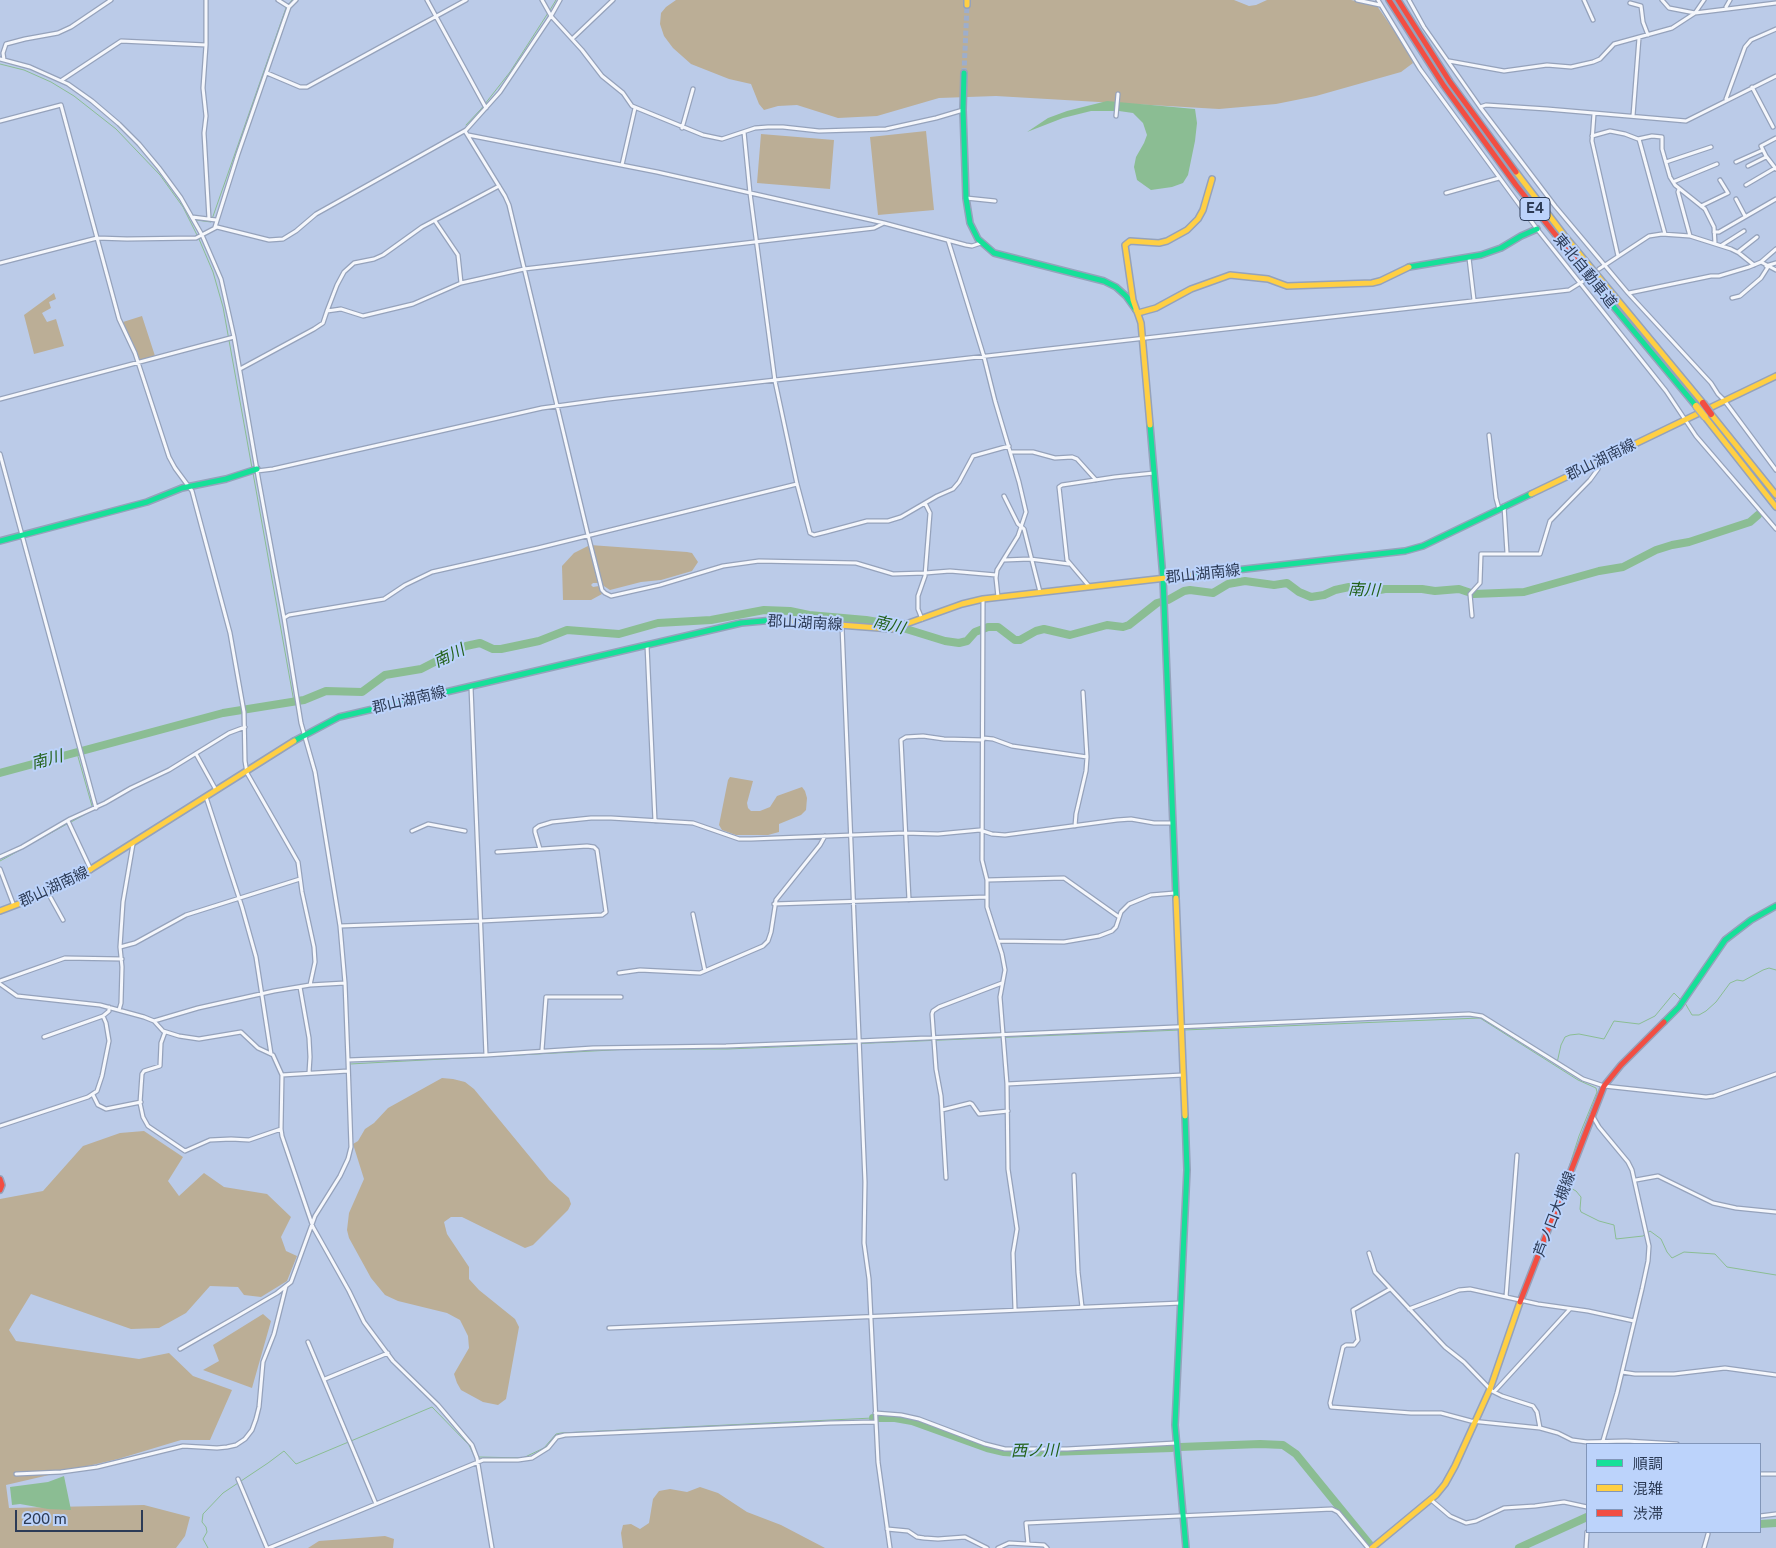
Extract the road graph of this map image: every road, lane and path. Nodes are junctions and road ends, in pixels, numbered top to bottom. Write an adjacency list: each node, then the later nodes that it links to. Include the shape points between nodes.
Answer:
1 (111, 0): 35 (street, via 58,33 6,44)
2 (206, 0): 32 (street)
3 (278, 0): 22 (street)
4 (296, 0): 22 (street)
5 (427, 0): 25 (street)
6 (466, 0): 25 (street)
7 (542, 0): 26 (street)
8 (560, 0): 26 (street)
9 (613, 0): 31 (street)
10 (1357, 0): 21 (street)
11 (1378, 0): 21 (street)
12 (1389, 0): 135 (main road, 東北自動車道 / E4, via 1444,86 1516,185 1592,281)
13 (1398, 0): 135 (main road, 東北自動車道 / E4, via 1450,82 1522,181)
14 (1410, 0): 34 (street)
15 (1584, 0): 27 (street)
16 (1662, 0): 24 (street, via 1669,8)
17 (1704, 0): 24 (street)
18 (1730, 0): 23 (street)
19 (1630, 3): 29 (street, via 1641,6)
20 (1776, 3): 23 (street)
21 (1381, 6): 37 (street)
22 (290, 8): 39 (street)
23 (1726, 8): 24 (street)
24 (1695, 13): 29 (street, via 1672,28)
25 (436, 16): 39 (street, via 306,87); 47 (street)
26 (551, 16): 31 (street); 47 (street)
27 (1593, 20)
28 (1776, 29): 45 (street, via 1752,40 1745,47)
29 (1648, 35): 30 (street)
30 (1639, 38): 34 (street, via 1614,44 1600,59 1571,67 1547,65 1504,71); 52 (street)
31 (572, 39): 48 (street, via 602,76 618,87)
32 (206, 45): 41 (street, via 121,41); 87 (street, via 204,133)
33 (1441, 59): 34 (street)
34 (1447, 59): 46 (street)
35 (2, 60): 41 (street)
36 (1425, 66): 37 (street)
37 (1420, 69): 72 (street)
38 (964, 72): 49 (main road)
39 (266, 73): 88 (street)
40 (1776, 76): 42 (street)
41 (62, 80): 85 (street, via 92,101 139,144)
42 (1752, 87): 45 (street); 54 (street)
43 (692, 89): 55 (street)
44 (1118, 94): 51 (street)
45 (1726, 100): 52 (street, via 1686,121)
46 (1480, 107): 50 (street); 112 (street, via 1555,206)
47 (486, 108): 56 (street)
48 (635, 108): 55 (street); 68 (street)
49 (963, 110): 57 (street, via 886,129 819,131 783,127 755,128); 80 (main road)
50 (1594, 114): 52 (street); 59 (street)
51 (1116, 116)
52 (1634, 116)
53 (0, 121): 99 (street, via 61,105)
54 (1773, 126)
55 (682, 128): 57 (street, via 718,139)
56 (465, 131): 58 (street); 91 (street, via 316,214 283,239 269,240)
57 (744, 132): 78 (street)
58 (468, 135): 68 (street); 76 (street)
59 (1592, 136): 61 (street, via 1616,132); 107 (street)
60 (1776, 138): 63 (street, via 1761,146)
61 (1639, 139): 65 (street, via 1662,137); 95 (street)
62 (1711, 147): 65 (street)
63 (1763, 150): 64 (street); 66 (street)
64 (1766, 157): 69 (street); 70 (street)
65 (1666, 162): 74 (street)
66 (1736, 162)
67 (1717, 164): 74 (street)
68 (622, 165): 78 (street)
69 (1748, 166)
70 (1776, 168): 75 (street)
71 (1212, 178): 125 (main road, via 1203,210 1187,230 1159,243 1130,242 1125,245)
72 (1499, 178): 79 (street); 92 (street)
73 (1720, 180): 84 (street, via 1728,193)
74 (1673, 182): 77 (street)
75 (1746, 185)
76 (499, 186): 89 (street); 115 (street, via 509,205)
77 (1679, 189): 84 (street); 97 (street)
78 (750, 193): 90 (street); 101 (street)
79 (1446, 193)
80 (966, 198): 83 (street); 102 (main road, via 970,223)
81 (1776, 198): 86 (street)
82 (1736, 199): 86 (street)
83 (995, 201)
84 (1701, 206): 94 (street)
85 (192, 216): 87 (street); 96 (street)
86 (1746, 216): 94 (street)
87 (210, 219): 88 (street)
88 (216, 220): 91 (street)
89 (435, 221): 119 (street, via 458,256); 124 (street, via 383,255 354,263 336,284)
90 (884, 223): 100 (street); 101 (street, via 874,228)
91 (215, 227): 96 (street)
92 (1537, 230): 108 (main road, via 1494,251); 120 (street)
93 (1744, 231): 104 (street)
94 (1714, 232): 103 (street)
95 (1665, 234): 97 (street); 107 (street, via 1654,234)
96 (199, 236): 99 (street); 126 (street, via 220,279)
97 (1690, 236): 103 (street)
98 (1757, 237): 106 (street)
99 (97, 238): 110 (street); 129 (street, via 119,319)
100 (948, 240): 102 (street, via 970,246); 128 (street)
101 (757, 242): 115 (street); 132 (street)
102 (982, 243): 125 (main road, via 994,253 1104,281 1126,296)
103 (1715, 243): 104 (street)
104 (1722, 246): 106 (street)
105 (1776, 249): 109 (street)
106 (1738, 252): 113 (street)
107 (1618, 256): 112 (street)
108 (1469, 258): 123 (street); 125 (main road, via 1408,267 1372,283 1287,286 1268,279 1223,276 1156,308)
109 (1761, 262): 113 (street); 114 (street)
110 (0, 263)
111 (1776, 263): 114 (street)
112 (1605, 265): 116 (street); 121 (street)
113 (1754, 265): 121 (street, via 1719,276)
114 (1767, 267): 117 (street); 122 (street, via 1761,278 1740,296)
115 (524, 269): 119 (street); 136 (street)
116 (1600, 269)
117 (1776, 270)
118 (1585, 280): 120 (street)
119 (461, 283): 124 (street, via 413,304 363,316 341,309)
120 (1581, 284): 123 (street, via 1569,290); 137 (street)
121 (1628, 293): 134 (street)
122 (1732, 298)
123 (1474, 300): 127 (street)
124 (327, 311): 130 (street, via 320,325)
125 (1138, 313): 127 (main road)
126 (231, 338): 129 (street); 130 (street)
127 (1143, 339): 128 (street); 145 (main road)
128 (984, 357): 132 (street); 139 (street)
129 (138, 362): 133 (street); 148 (street, via 169,457)
130 (240, 369): 143 (street)
131 (1776, 376): 134 (main road, 郡山湖南線)
132 (775, 381): 136 (street); 147 (street)
133 (0, 399)
134 (1724, 400): 137 (main road, 郡山湖南線); 144 (street)
135 (1700, 405): 149 (main road, 東北自動車道 / E4, bridge, via 1711,414); 152 (main road, 東北自動車道 / E4, bridge, via 1705,417)
136 (557, 406): 143 (street, via 273,470); 157 (street)
137 (1685, 419): 142 (main road, 郡山湖南線); 155 (street)
138 (1489, 435): 153 (street, via 1496,498)
139 (1009, 446): 140 (street); 151 (street, via 973,456 953,489)
140 (1011, 452): 146 (street, via 1072,457 1078,459); 154 (street, via 1026,512)
141 (0, 454): 156 (street)
142 (1598, 461): 153 (main road, 郡山湖南線); 159 (street, via 1598,469 1590,480 1550,521 1540,554)
143 (257, 470): 148 (main road); 171 (street)
144 (1776, 470)
145 (1154, 473): 146 (street); 165 (main road)
146 (1096, 480): 162 (street, via 1059,486)
147 (797, 484): 151 (street, via 810,533 814,535 867,521 891,520); 157 (street)
148 (190, 487): 156 (main road, via 147,502); 177 (street, via 230,633)
149 (1776, 495)
150 (1004, 496): 154 (street)
151 (925, 503): 163 (street, via 930,513)
152 (1776, 507)
153 (1502, 508): 159 (street); 165 (main road, 郡山湖南線, via 1406,551)
154 (1022, 526): 160 (street); 161 (street)
155 (1776, 529)
156 (22, 535): 158 (main road); 185 (street)
157 (588, 535): 163 (street, via 602,590 611,596 759,560 856,563 893,574); 171 (street, via 432,572 378,601)
158 (0, 541)
159 (1507, 553): 170 (street, via 1481,554 1480,583 1470,594)
160 (1004, 560): 161 (street); 164 (street)
161 (1032, 560): 162 (street); 167 (street)
162 (1069, 564): 166 (street)
163 (926, 573): 164 (street, via 950,571); 172 (street, via 918,596)
164 (996, 575): 168 (street)
165 (1163, 578): 166 (main road, 郡山湖南線); 188 (main road)
166 (1089, 586): 167 (main road, 郡山湖南線)
167 (1040, 592): 168 (main road, 郡山湖南線)
168 (998, 597): 169 (main road, 郡山湖南線)
169 (983, 599): 172 (main road, 郡山湖南線); 179 (street)
170 (1472, 616)
171 (284, 618): 178 (street)
172 (922, 619): 173 (main road, 郡山湖南線, via 892,630)
173 (842, 625): 174 (main road, 郡山湖南線, via 757,621); 195 (street)
174 (647, 644): 175 (main road, 郡山湖南線); 187 (street)
175 (471, 686): 178 (main road, 郡山湖南線, via 339,717); 217 (street)
176 (1083, 692): 181 (street)
177 (245, 726): 180 (street); 182 (street)
178 (305, 734): 182 (main road, 郡山湖南線); 218 (street, via 315,772)
179 (983, 739): 181 (street); 192 (street); 193 (street, via 903,738)
180 (196, 754): 183 (street); 185 (street)
181 (1087, 757): 189 (street)
182 (247, 770): 183 (main road, 郡山湖南線); 202 (street, via 298,862)
183 (216, 790): 184 (main road, 郡山湖南線)
184 (206, 797): 196 (main road, 郡山湖南線); 207 (street)
185 (96, 808): 186 (street)
186 (68, 821): 199 (street); 201 (street)
187 (655, 821): 194 (street, via 693,823 739,839); 197 (street, via 611,818 548,823 535,829)
188 (1173, 823): 189 (street, via 1131,820); 205 (main road)
189 (1075, 826): 192 (street, via 1005,835)
190 (465, 830): 191 (street, via 428,824)
191 (412, 831)
192 (983, 831): 193 (street); 203 (street, via 982,860)
193 (905, 833): 195 (street); 208 (street)
194 (826, 835): 195 (street); 210 (street)
195 (851, 835): 209 (street)
196 (132, 844): 201 (main road, 郡山湖南線); 220 (street)
197 (540, 849): 198 (street); 217 (street, via 596,848 606,912 602,915)
198 (497, 852)
199 (0, 857)
200 (0, 869): 211 (street)
201 (91, 870): 204 (main road, 郡山湖南線)
202 (300, 879): 207 (street); 227 (street, via 314,947 315,962)
203 (987, 880): 206 (street); 215 (street, via 1066,879)
204 (48, 893): 211 (main road, 郡山湖南線); 216 (street)
205 (1176, 893): 215 (street, via 1151,895 1135,901 1124,907); 235 (main road)
206 (987, 897): 208 (street); 219 (street)
207 (239, 898): 220 (street, via 186,915 135,943); 229 (street, via 256,957)
208 (909, 900): 209 (street)
209 (854, 902): 210 (street); 240 (street)
210 (774, 904): 222 (street, via 771,932 766,944)
211 (14, 906): 213 (main road, 郡山湖南線)
212 (1776, 906): 251 (main road, 芦ノ口大槻線, via 1725,940 1678,1006)
213 (0, 911)
214 (693, 914): 222 (street)
215 (1119, 917): 219 (street, via 1116,927 1108,934 1078,941)
216 (62, 920)
217 (481, 921): 218 (street); 243 (street)
218 (340, 926): 225 (street)
219 (998, 941): 226 (street, via 1005,970)
220 (120, 947): 221 (street)
221 (122, 959): 224 (street, via 65,958); 232 (street)
222 (706, 971): 223 (street, via 640,970)
223 (619, 973)
224 (0, 982): 231 (street, via 17,996)
225 (345, 983): 227 (street); 244 (street)
226 (1002, 983): 237 (street); 239 (street, via 932,1011)
227 (310, 985): 228 (street)
228 (300, 987): 229 (street); 246 (street, via 309,1038)
229 (262, 994): 234 (street); 242 (street)
230 (621, 996): 241 (street, via 546,997)
231 (110, 1007): 232 (street); 233 (street)
232 (119, 1010): 234 (street)
233 (103, 1016): 238 (street); 252 (street, via 109,1043 100,1086)
234 (154, 1021): 236 (street)
235 (1182, 1027): 237 (street); 249 (main road); 251 (street, via 1475,1015 1482,1016 1583,1079)
236 (165, 1032): 242 (street, via 199,1039 241,1032 258,1048); 253 (street, via 161,1043 161,1065 143,1072)
237 (1003, 1034): 239 (street); 250 (street)
238 (44, 1037)
239 (934, 1037): 240 (street); 254 (street)
240 (859, 1041): 241 (street); 277 (street, via 865,1182 864,1244)
241 (542, 1050): 243 (street)
242 (271, 1054): 248 (street)
243 (486, 1055): 244 (street)
244 (348, 1060): 245 (street)
245 (348, 1071): 246 (street); 266 (street, via 351,1147 340,1176)
246 (309, 1073): 248 (street)
247 (1776, 1074): 251 (street, via 1706,1097)
248 (282, 1075): 258 (street)
249 (1183, 1075): 250 (street); 272 (main road, via 1187,1170)
250 (1007, 1084): 255 (street)
251 (1604, 1086): 256 (main road, 芦ノ口大槻線)
252 (93, 1094): 253 (street, via 98,1105 106,1109); 257 (street)
253 (141, 1102): 258 (street, via 148,1126 185,1151 210,1140 249,1140)
254 (942, 1110): 255 (street, via 970,1103 979,1114); 261 (street)
255 (1008, 1110): 276 (street, via 1008,1169 1017,1229 1013,1253)
256 (1592, 1114): 263 (street, via 1628,1162); 271 (main road, 芦ノ口大槻線)
257 (0, 1126)
258 (281, 1129): 266 (street)
259 (1517, 1155): 270 (street)
260 (1074, 1175): 273 (street)
261 (946, 1178)
262 (0, 1180): 264 (main road)
263 (1636, 1180): 265 (street, via 1658,1176 1713,1203); 278 (street, via 1648,1246 1646,1272)
264 (0, 1190)
265 (1776, 1212)
266 (312, 1227): 268 (street, via 291,1282); 282 (street, via 364,1322)
267 (1369, 1253): 269 (street, via 1375,1272)
268 (286, 1286): 281 (street); 294 (street, via 264,1362 256,1419 245,1439 227,1447 182,1446 97,1467)
269 (1390, 1289): 274 (street); 288 (street, via 1353,1310 1358,1340 1354,1345 1342,1348 1330,1406 1433,1412)
270 (1506, 1297): 271 (street); 274 (street, via 1464,1289)
271 (1521, 1301): 275 (street); 286 (main road, 芦ノ口大槻線)
272 (1181, 1303): 273 (street); 290 (main road)
273 (1082, 1307): 276 (street)
274 (1409, 1309): 286 (street, via 1444,1347)
275 (1570, 1309): 278 (street); 286 (street)
276 (1015, 1310): 277 (street)
277 (870, 1316): 279 (street); 287 (street)
278 (1634, 1320): 283 (street)
279 (609, 1328)
280 (308, 1342): 285 (street)
281 (180, 1349)
282 (388, 1353): 285 (street); 293 (street, via 470,1441)
283 (1622, 1372): 284 (street, via 1674,1374 1725,1368); 291 (street)
284 (1776, 1375)
285 (325, 1379): 299 (street)
286 (1492, 1390): 288 (main road, 芦ノ口大槻線); 289 (street, via 1533,1406)
287 (875, 1417): 290 (street, via 901,1415 919,1419 985,1444 1005,1448); 293 (street, via 830,1423 565,1436 557,1438 532,1458); 304 (street)
288 (1476, 1422): 289 (street); 298 (main road, 芦ノ口大槻線, via 1445,1484)
289 (1540, 1428): 291 (street, via 1572,1440)
290 (1176, 1443): 302 (main road)
291 (1603, 1443): 292 (street)
292 (1665, 1443)
293 (477, 1462): 299 (street); 309 (street)
294 (16, 1474)
295 (1761, 1474): 296 (street)
296 (1776, 1474)
297 (238, 1479): 308 (street)
298 (1430, 1499): 300 (street, via 1450,1516 1466,1523 1504,1508 1564,1502); 316 (main road, 芦ノ口大槻線)
299 (376, 1504): 308 (street)
300 (1586, 1507)
301 (1776, 1514): 303 (street)
302 (1184, 1516): 307 (street, via 1026,1522); 314 (main road); 315 (street, via 1332,1509)
303 (1761, 1516)
304 (887, 1529): 310 (street); 311 (street, via 908,1531 924,1538 966,1537)
305 (1587, 1533): 317 (street)
306 (1708, 1534): 318 (street)
307 (1028, 1544): 312 (street, via 1009,1543); 313 (street)
308 (268, 1548)
309 (492, 1548)
310 (890, 1548)
311 (987, 1548)
312 (998, 1548)
313 (1047, 1548)
314 (1186, 1548)
315 (1368, 1548)
316 (1372, 1548)
317 (1586, 1548)
318 (1704, 1548)

